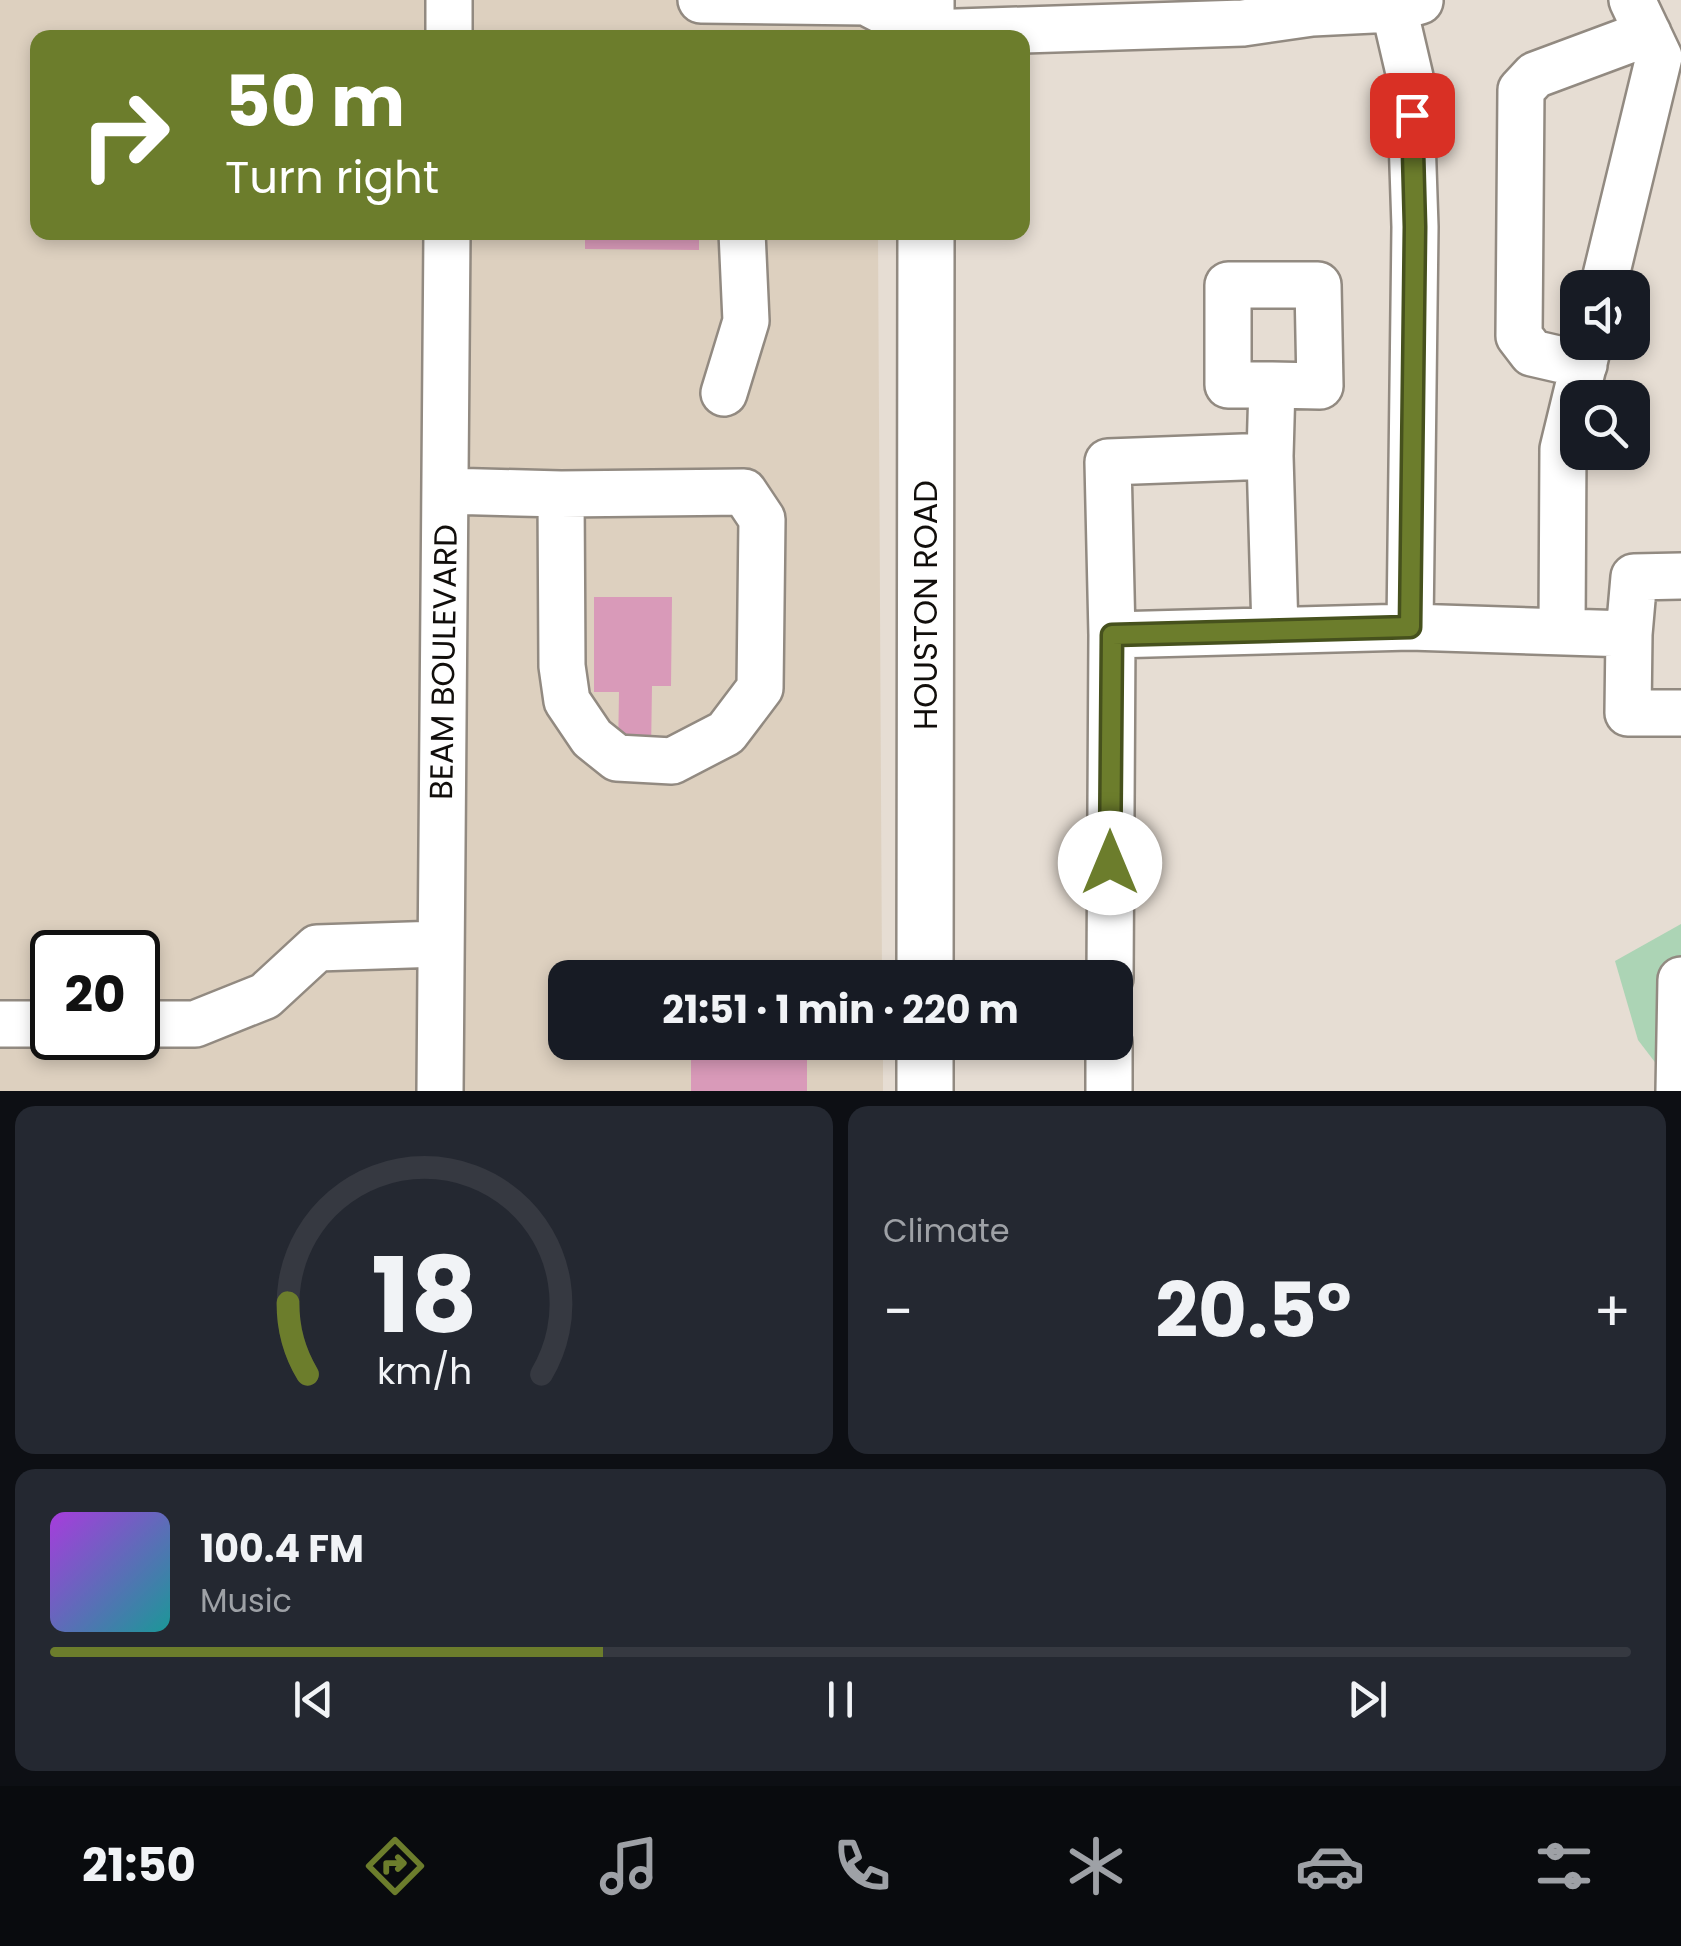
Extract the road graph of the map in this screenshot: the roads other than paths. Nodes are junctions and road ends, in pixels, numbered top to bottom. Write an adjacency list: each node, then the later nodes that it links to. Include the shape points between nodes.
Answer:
1 (449, 0): 6 (street)
2 (701, 0): 5 (street, via 866,2)
3 (1402, 3): 5 (street, via 1243,23); 19 (street, via 1415,227)
4 (1640, 16): 10 (street, via 1659,58); 11 (street, via 1535,75 1521,90 1519,336 1532,353)
5 (924, 27)
6 (449, 30)
7 (447, 240): 16 (street, BEAM BOULEVARD)
8 (742, 240): 14 (street, via 746,321)
9 (926, 240): 26 (main road, HOUSTON ROAD)
10 (1607, 270)
11 (1560, 354)
12 (1585, 360): 21 (street, via 1563,449)
13 (1272, 385): 15 (street)
14 (724, 392)
15 (1270, 456): 20 (street); 23 (street, via 1108,462)
16 (445, 491): 17 (street); 25 (street, BEAM BOULEVARD)
17 (561, 494): 17 (street, via 562,666 567,700 592,738 617,758 672,761 726,733 760,688 762,519 744,492)
18 (1681, 576): 22 (street, via 1634,576)
19 (1410, 627): 20 (street); 21 (street)
20 (1276, 630): 23 (street)
21 (1562, 632): 22 (street)
22 (1629, 634): 24 (street, via 1628,714)
23 (1112, 635): 27 (street)
24 (1681, 713)
25 (440, 944): 31 (street, via 316,948 265,996 194,1024); 34 (street, BEAM BOULEVARD)
26 (925, 960)
27 (1110, 960)
28 (1680, 980): 37 (street)
29 (0, 1024): 30 (street)
30 (30, 1024)
31 (160, 1024)
32 (925, 1060): 35 (main road)
33 (1109, 1060): 36 (street)
34 (440, 1091)
35 (925, 1091)
36 (1109, 1091)
37 (1678, 1091)

